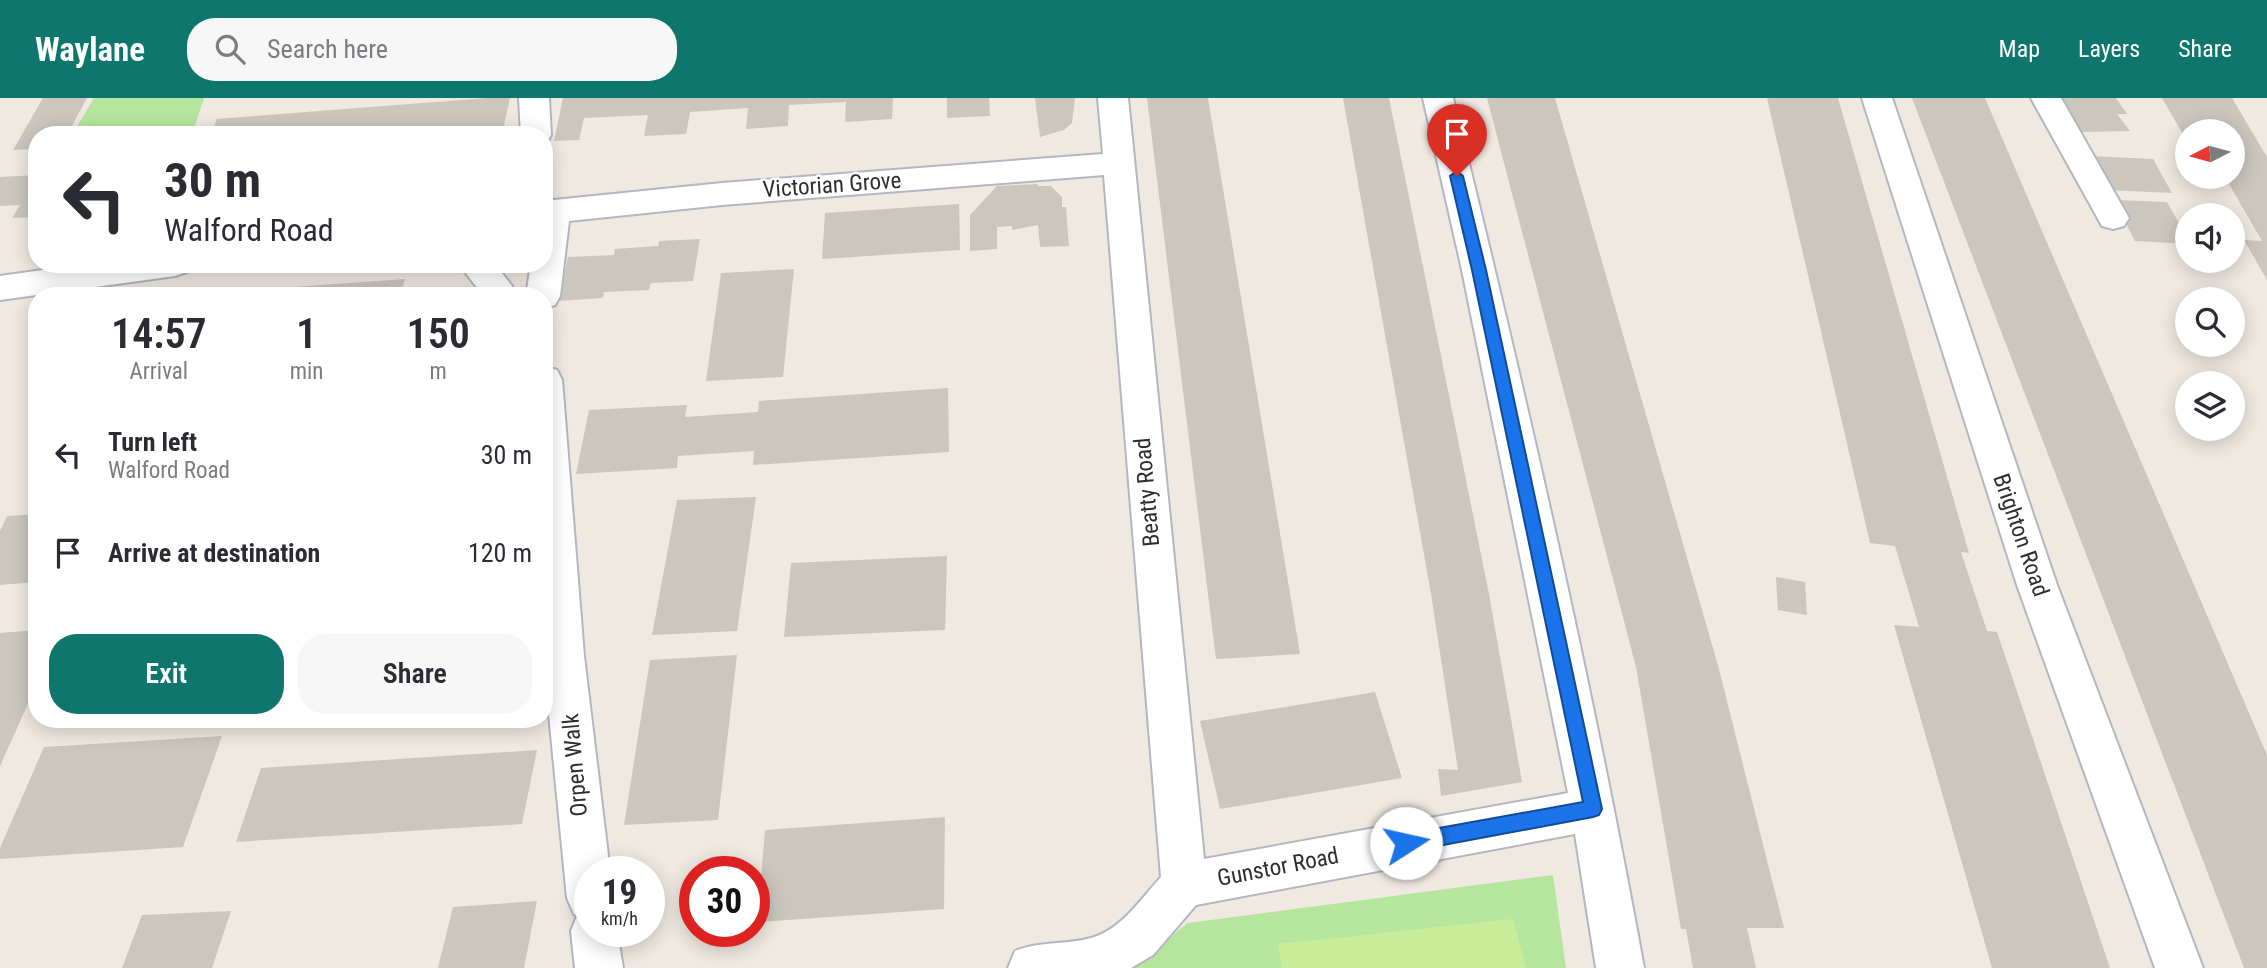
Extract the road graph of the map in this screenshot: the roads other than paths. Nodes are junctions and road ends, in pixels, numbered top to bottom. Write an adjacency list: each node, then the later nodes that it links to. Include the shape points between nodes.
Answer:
1 (534, 98): 6 (street)
2 (1113, 98): 7 (street, Beatty Road)
3 (1438, 98): 15 (street)
4 (1877, 98): 22 (street, Brighton Road, via 2037,585)
5 (2046, 98): 9 (street)
6 (536, 126)
7 (1120, 163): 8 (street, Victorian Grove); 17 (street, Beatty Road)
8 (553, 211)
9 (2113, 219)
10 (109, 273): 13 (street)
11 (483, 273): 12 (street)
12 (495, 287)
13 (0, 288)
14 (553, 504): 16 (street, Orpen Walk)
15 (1593, 809): 17 (street, Gunstor Road); 21 (street)
16 (585, 856)
17 (1184, 885): 20 (street, via 1137,939 1097,961)
18 (596, 947): 19 (street)
19 (599, 968)
20 (1032, 968)
21 (1620, 968)
22 (2179, 968)

